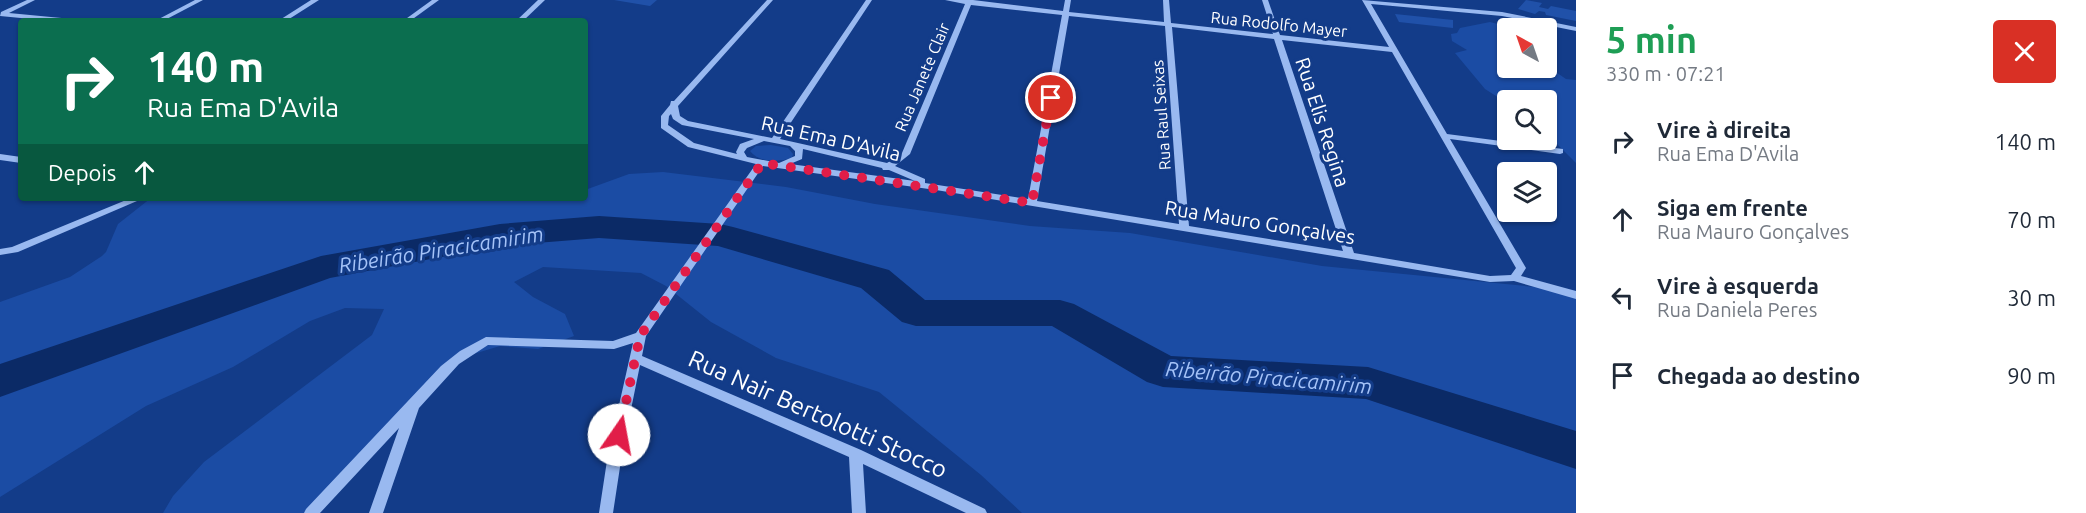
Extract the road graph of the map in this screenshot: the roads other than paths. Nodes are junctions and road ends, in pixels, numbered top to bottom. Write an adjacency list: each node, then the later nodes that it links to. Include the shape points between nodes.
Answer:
1 (32, 0): 17 (street)
2 (200, 0): 19 (street)
3 (316, 0): 20 (street)
4 (436, 0): 21 (street)
5 (542, 0): 22 (street)
6 (770, 0): 27 (street)
7 (869, 0): 30 (street)
8 (948, 0): 13 (street, Rua Rodolfo Mayer)
9 (1068, 0): 16 (street)
10 (1166, 0): 23 (street, Rua Raul Seixas)
11 (1265, 0): 25 (street, Rua Elis Regina)
12 (1463, 0): 15 (street, via 1467,5)
13 (970, 1): 16 (street, Rua Rodolfo Mayer); 38 (street, Rua Janete Clair, via 906,154)
14 (1365, 1): 15 (street); 26 (street)
15 (1463, 10): 24 (street)
16 (1066, 13): 23 (street, Rua Rodolfo Mayer); 42 (street)
17 (0, 14): 18 (street)
18 (41, 18)
19 (164, 18)
20 (286, 18)
21 (410, 18)
22 (522, 18)
23 (1169, 25): 25 (street, Rua Rodolfo Mayer); 43 (street, Rua Raul Seixas)
24 (1576, 29)
25 (1278, 37): 26 (street, Rua Rodolfo Mayer); 45 (street, Rua Elis Regina)
26 (1393, 50): 28 (street)
27 (674, 103): 29 (street, Rua Ema D'Avila, via 676,117 685,123); 34 (street, Rua Ema D'Avila, via 665,116 664,126 673,135 701,148)
28 (1444, 136): 32 (street); 46 (street, via 1521,268)
29 (764, 139): 30 (street, Rua Ema D'Avila); 34 (street, via 743,146 740,152)
30 (774, 141): 31 (street, Rua Ema D'Avila)
31 (792, 144): 37 (street, via 800,150 799,157 789,164); 38 (street, Rua Ema D'Avila)
32 (1560, 151)
33 (0, 158): 35 (street)
34 (744, 159): 36 (street, Rua Ema D'Avila)
35 (18, 160)
36 (762, 163): 37 (street, Rua Ema D'Avila); 48 (street)
37 (777, 165): 39 (street, Rua Ema D'Avila)
38 (890, 167): 39 (street, Rua Janete Clair); 40 (street, Rua Ema D'Avila)
39 (864, 176): 40 (street, Rua Ema D'Avila)
40 (936, 187): 42 (street, Rua Mauro Gonçalves)
41 (132, 201): 44 (street, via 14,250)
42 (1032, 203): 43 (street, Rua Mauro Gonçalves)
43 (1184, 228): 45 (street, Rua Mauro Gonçalves)
44 (0, 252)
45 (1349, 255): 46 (street, Rua Mauro Gonçalves, via 1490,279)
46 (1514, 278): 47 (street, Rua Mauro Gonçalves)
47 (1576, 295)
48 (640, 336): 49 (street); 50 (street, via 614,345 486,341 468,349 441,372)
49 (636, 358): 51 (street, Rua Nair Bertolotti Stocco); 54 (street)
50 (415, 404): 52 (street); 53 (street)
51 (856, 454): 55 (street); 56 (street, Rua Nair Bertolotti Stocco)
52 (311, 513)
53 (376, 513)
54 (606, 513)
55 (859, 513)
56 (980, 513)

